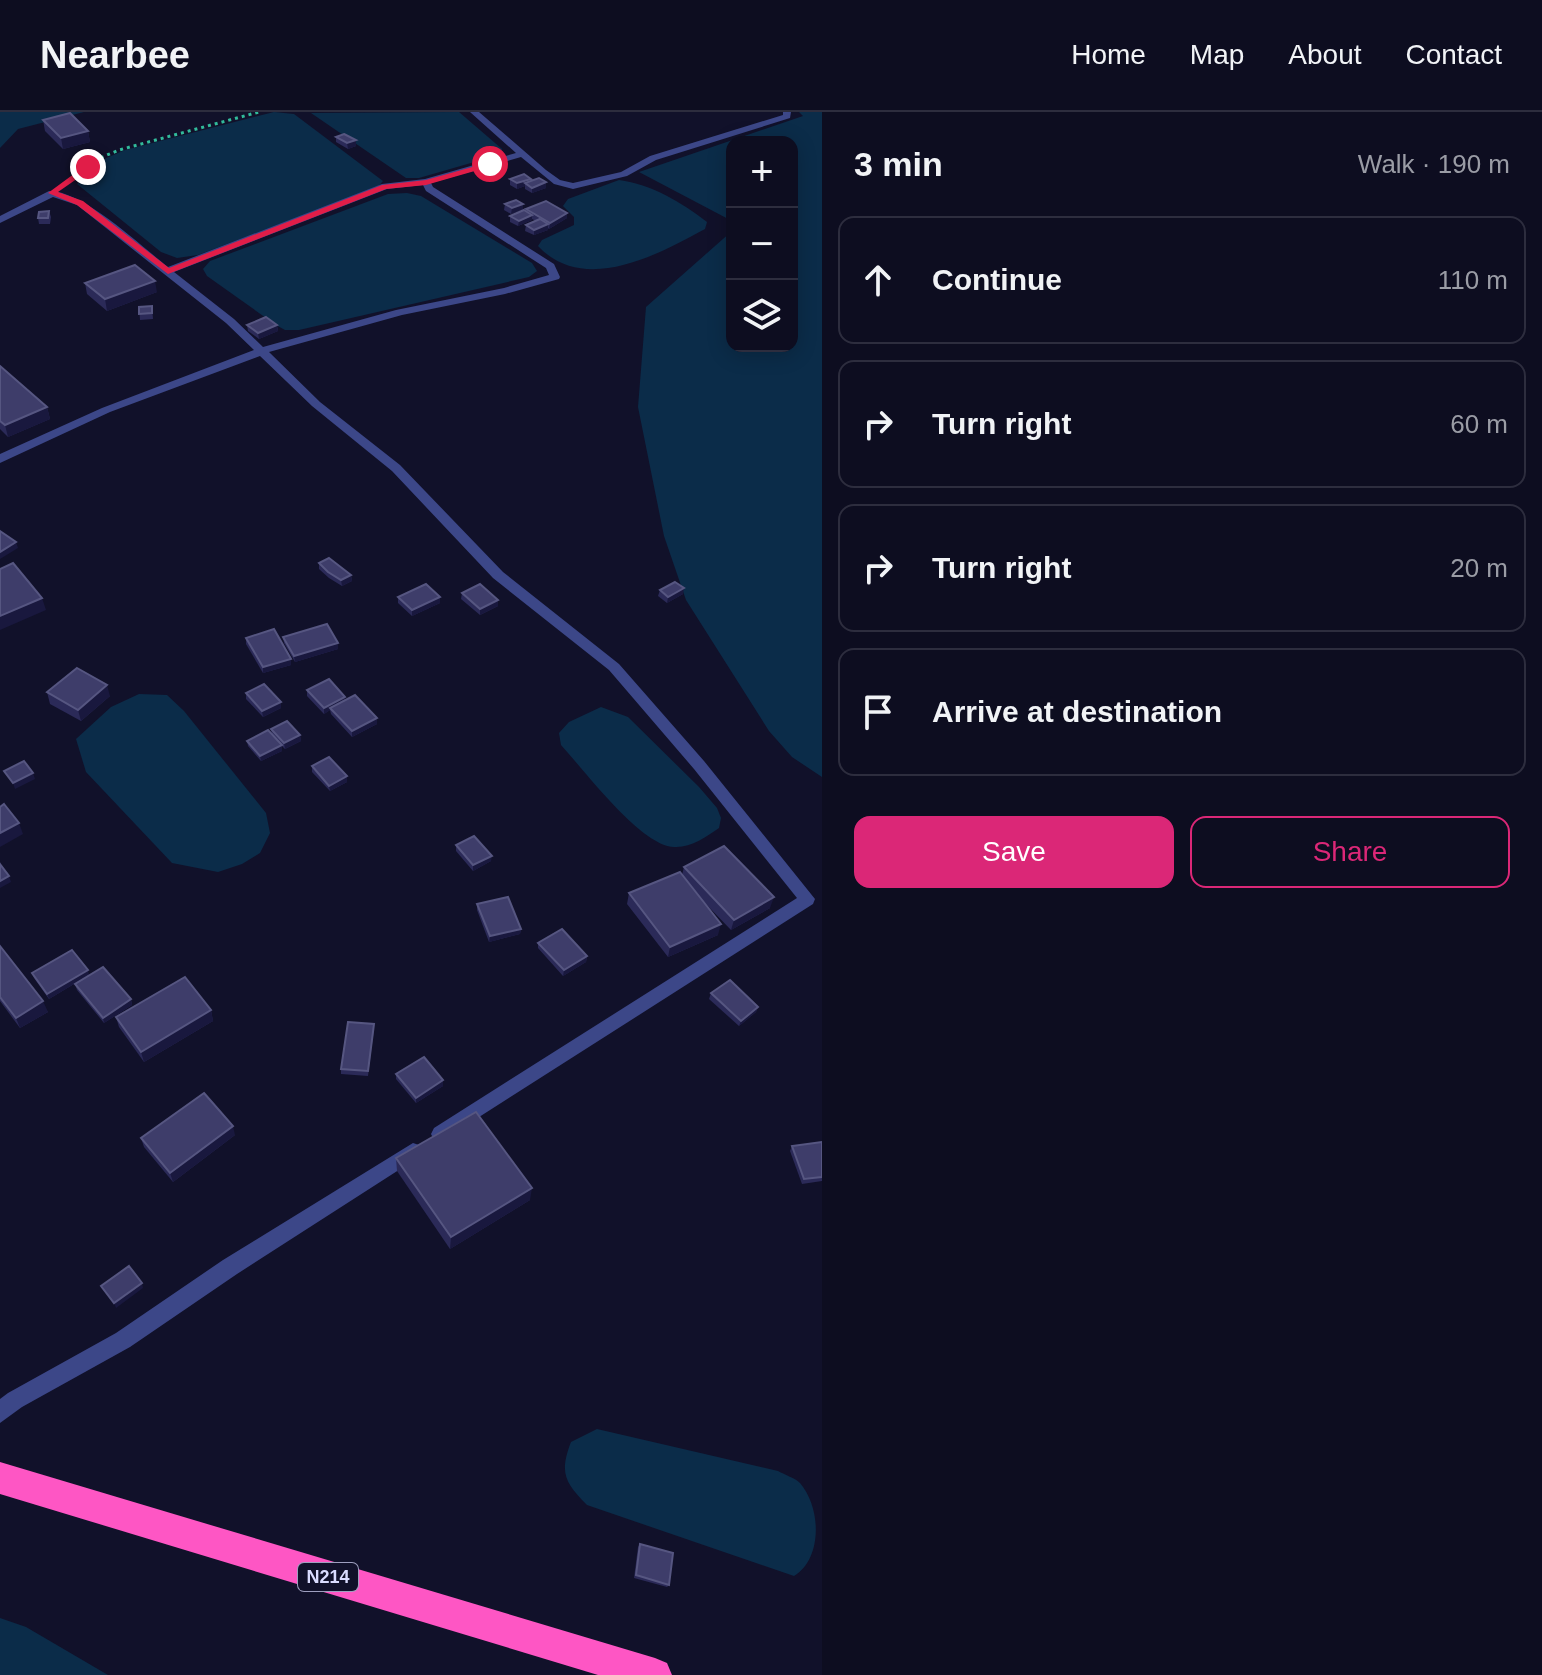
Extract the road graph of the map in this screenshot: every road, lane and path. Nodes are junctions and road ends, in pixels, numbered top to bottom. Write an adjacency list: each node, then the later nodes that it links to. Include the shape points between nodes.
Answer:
1 (259, 112): 6 (path, via 119,150)
2 (474, 112): 4 (street)
3 (787, 112): 4 (street, via 589,184 557,182)
4 (522, 154): 5 (street)
5 (426, 182): 8 (street, via 385,186); 9 (street, via 429,189 550,266 555,277 400,312)
6 (52, 193): 7 (street); 8 (street, via 80,203)
7 (0, 220)
8 (168, 271): 9 (street)
9 (262, 351): 10 (street, via 106,410); 11 (street, via 316,404 396,468 498,575 614,667 807,899 123,1340)
10 (0, 459)
11 (0, 1413)
12 (0, 1478): 13 (highway, N214)
13 (655, 1675)

